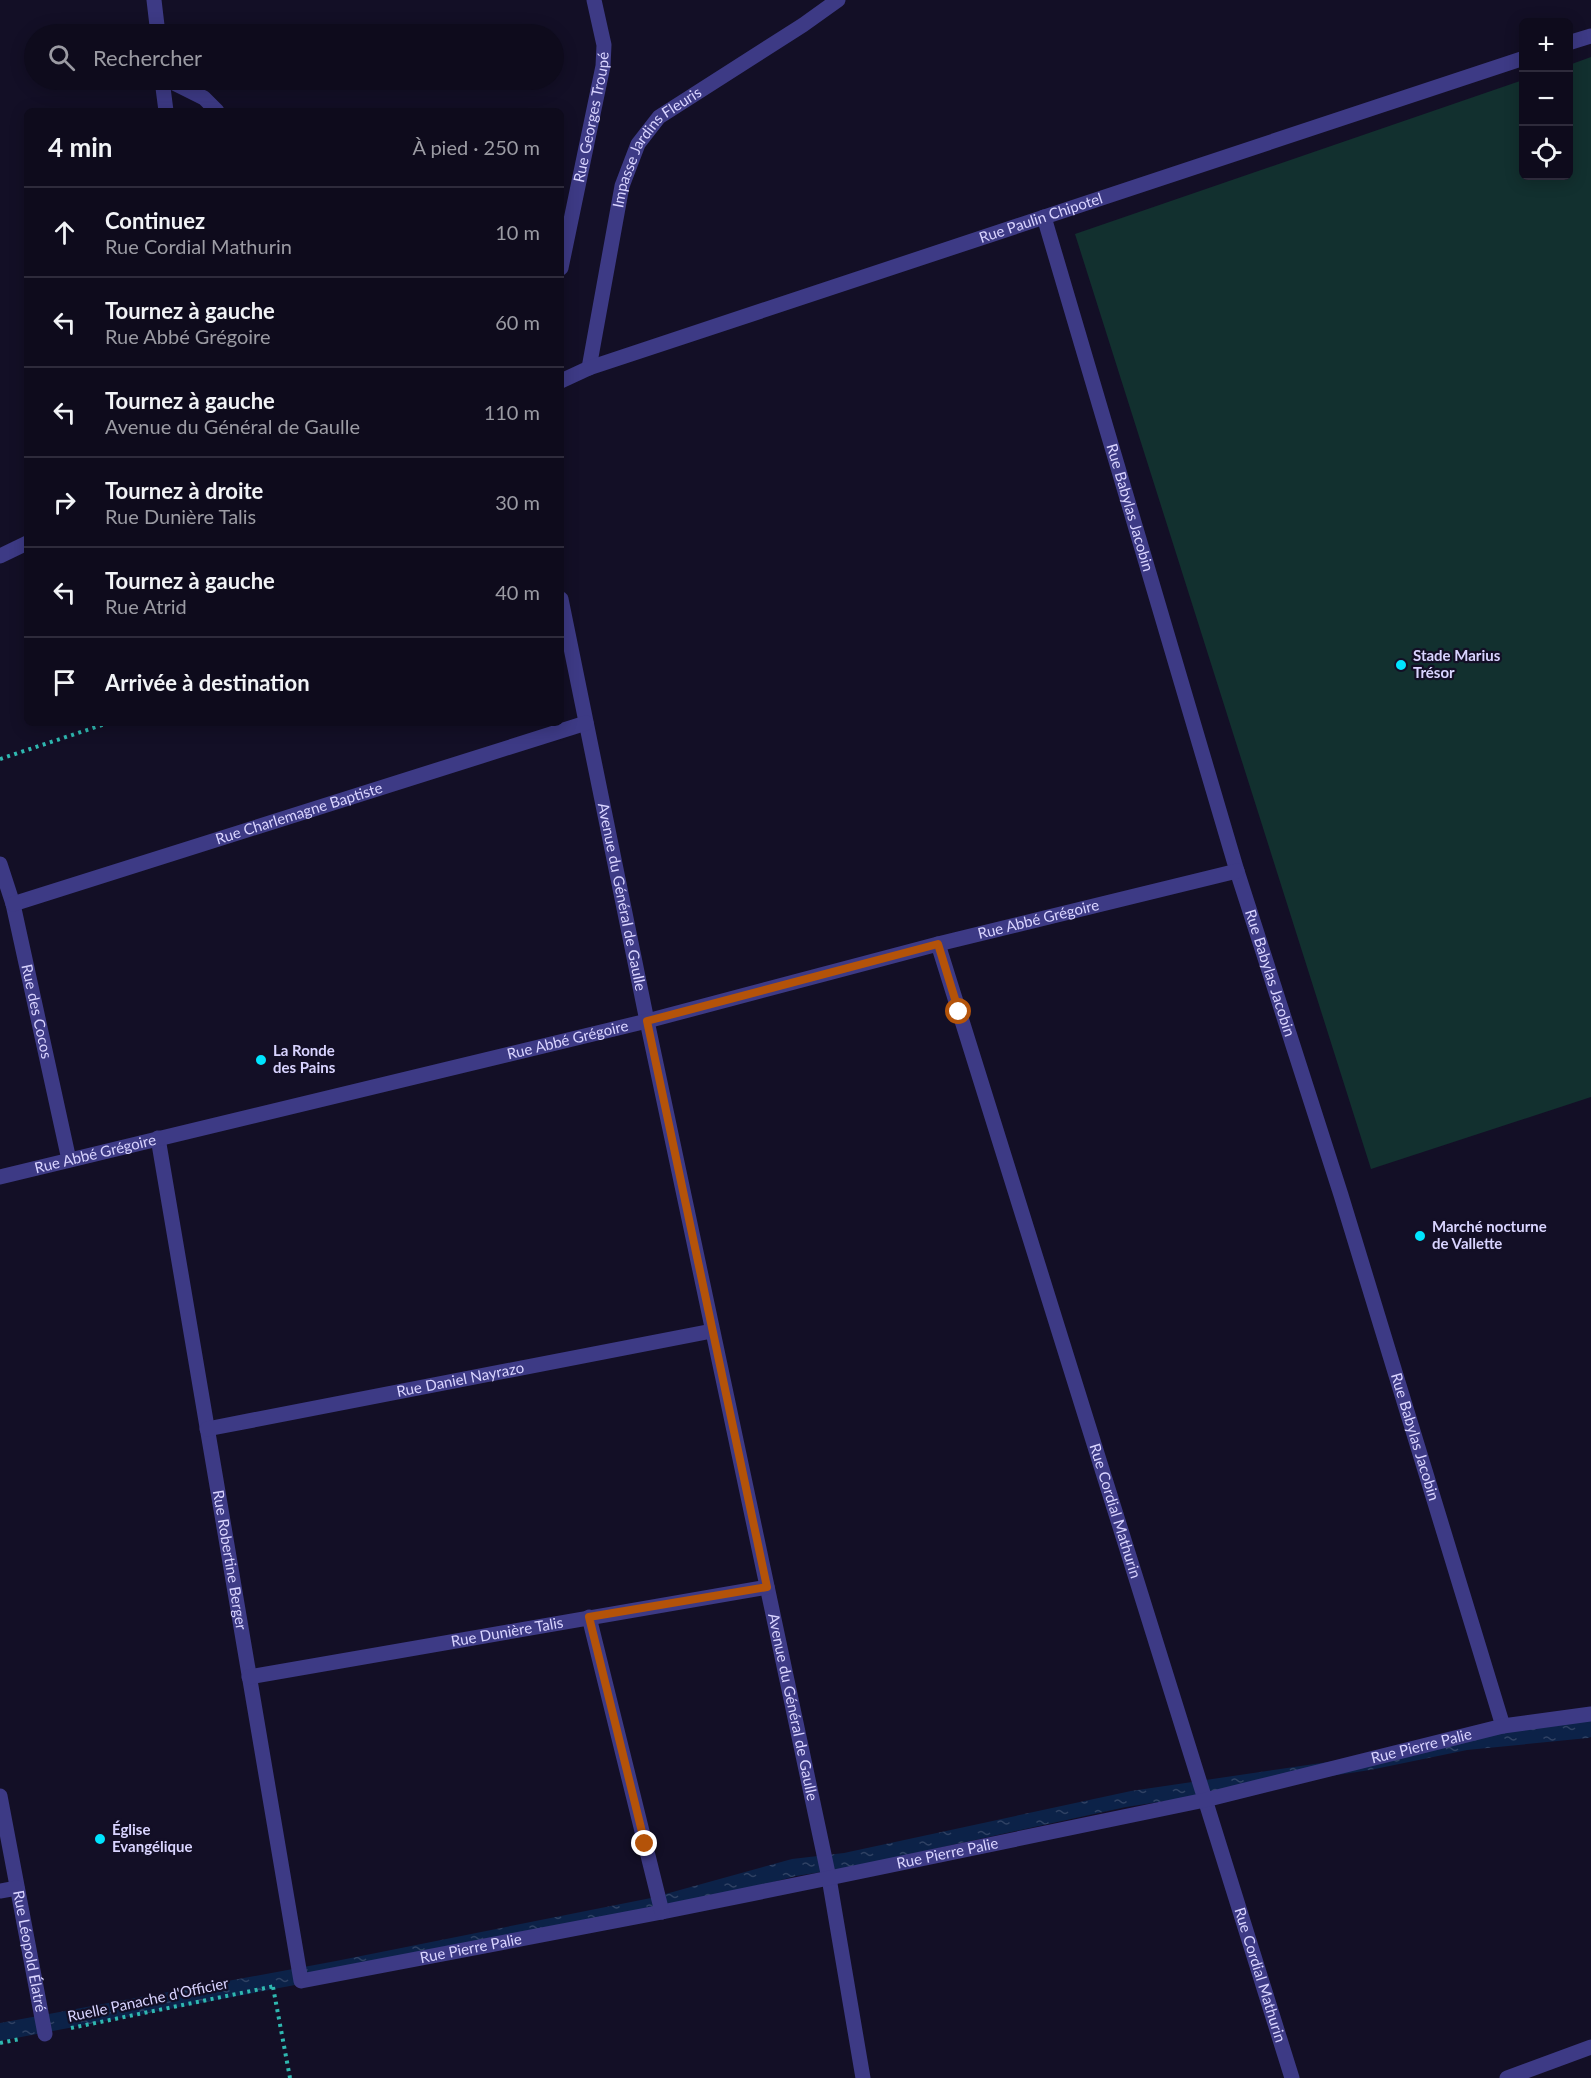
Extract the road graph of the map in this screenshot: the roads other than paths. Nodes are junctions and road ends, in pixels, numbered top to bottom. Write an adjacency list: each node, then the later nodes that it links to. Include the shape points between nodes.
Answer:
1 (154, 0): 4 (street)
2 (594, 0): 13 (street, Rue Georges Troupé, via 604,45 603,66)
3 (838, 0): 14 (street, Impasse Jardins Fleuris, via 659,117 638,144 622,186)
4 (157, 24)
5 (1591, 36): 6 (street)
6 (1573, 42)
7 (1519, 60): 12 (street, Rue Paulin Chipotel)
8 (163, 90): 10 (street)
9 (188, 90): 11 (street)
10 (166, 108)
11 (214, 108)
12 (1044, 217): 14 (street, Rue Paulin Chipotel); 21 (street, Rue Babylas Jacobin)
13 (564, 254)
14 (589, 368): 15 (street, Rue Paulin Chipotel)
15 (564, 380)
16 (24, 544): 17 (street)
17 (0, 556)
18 (564, 613): 19 (street, Avenue du Général de Gaulle)
19 (586, 723): 22 (street, Rue Charlemagne Baptiste); 24 (street, Avenue du Général de Gaulle)
20 (0, 864): 22 (street, Rue des Cocos)
21 (1237, 871): 23 (street, Rue Abbé Grégoire); 34 (street, Rue Babylas Jacobin, via 1341,1195)
22 (13, 904): 26 (street, Rue des Cocos)
23 (938, 944): 24 (street, Rue Abbé Grégoire); 36 (street, Rue Cordial Mathurin)
24 (647, 1021): 25 (street, Rue Abbé Grégoire); 28 (street, Avenue du Général de Gaulle)
25 (158, 1138): 26 (street, Rue Abbé Grégoire); 29 (street, Rue Robertine Berger)
26 (69, 1160): 27 (street, Rue Abbé Grégoire)
27 (0, 1177)
28 (712, 1331): 29 (street, Rue Daniel Nayrazo); 30 (street, Avenue du Général de Gaulle)
29 (207, 1429): 32 (street, Rue Robertine Berger)
30 (767, 1587): 31 (street, Rue Dunière Talis); 37 (street, Avenue du Général de Gaulle)
31 (589, 1617): 32 (street, Rue Dunière Talis); 40 (street)
32 (249, 1677): 41 (street, Rue Robertine Berger)
33 (1591, 1714): 34 (street, Rue Pierre Palie)
34 (1503, 1726): 36 (street, Rue Pierre Palie)
35 (0, 1796): 38 (street, Rue Léopold Élatré)
36 (1205, 1800): 37 (street, Rue Pierre Palie); 46 (street, Rue Cordial Mathurin)
37 (829, 1878): 40 (street, Rue Pierre Palie); 45 (street, Avenue du Général de Gaulle)
38 (17, 1888): 39 (street); 42 (street, Rue Léopold Élatré)
39 (0, 1891)
40 (662, 1912): 41 (street, Rue Pierre Palie)
41 (301, 1981)
42 (45, 2034)
43 (1591, 2047): 44 (street)
44 (1534, 2073): 47 (street)
45 (863, 2078)
46 (1292, 2078)
47 (1507, 2078)

